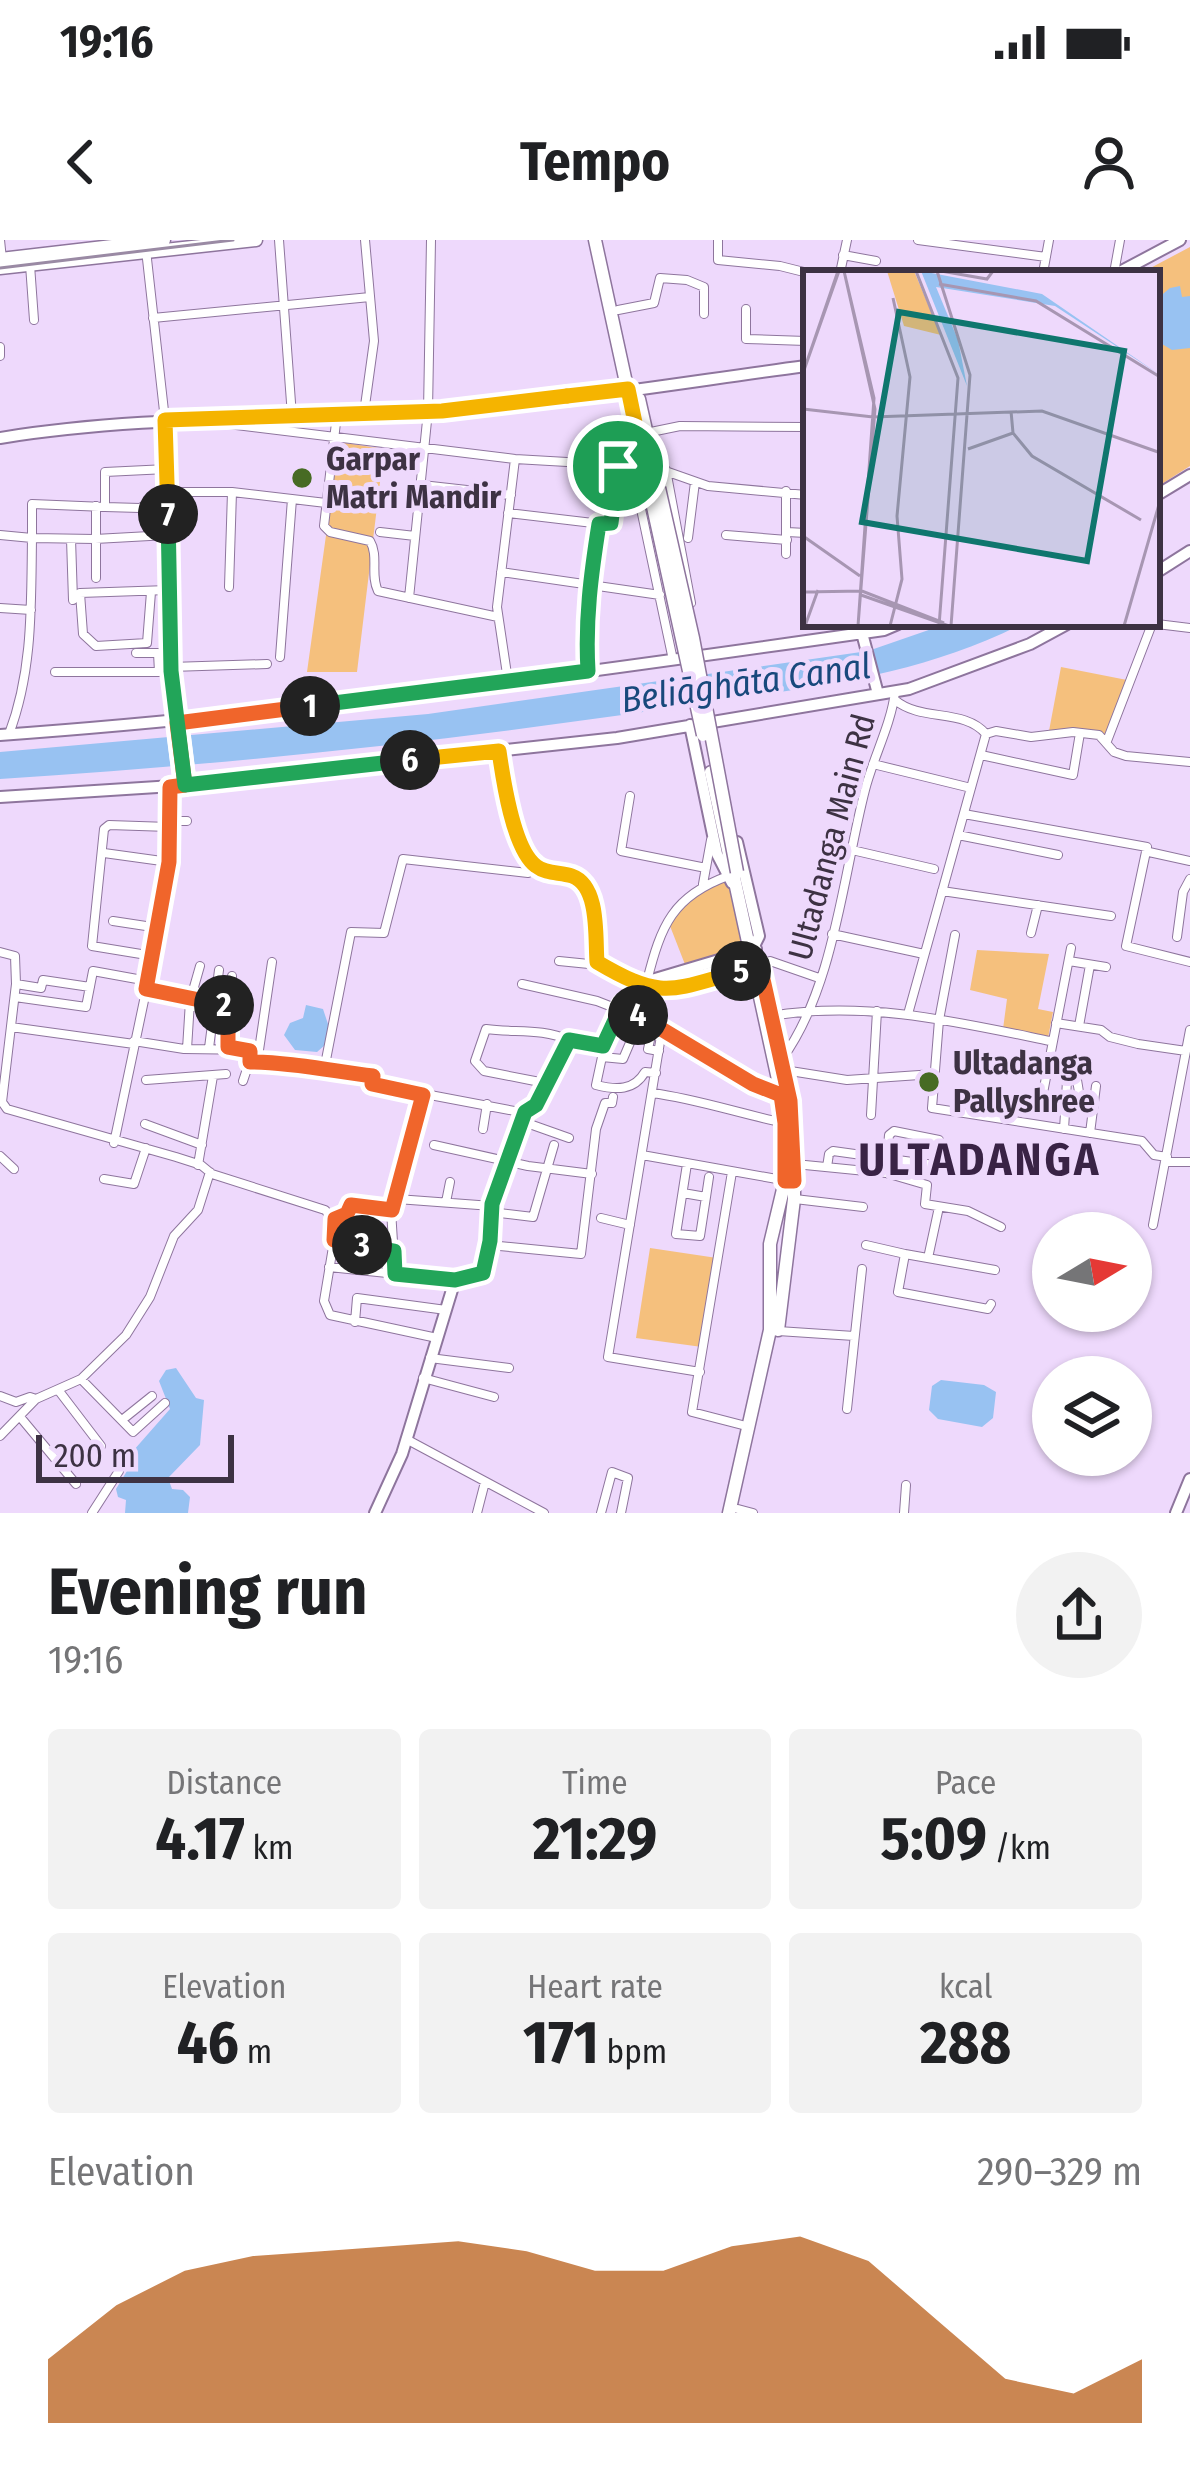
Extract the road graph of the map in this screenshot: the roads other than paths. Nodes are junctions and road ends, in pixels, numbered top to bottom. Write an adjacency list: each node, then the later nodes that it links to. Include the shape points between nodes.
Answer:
1 (0, 240): 21 (street)
2 (164, 240): 16 (main road)
3 (256, 240): 16 (main road)
4 (279, 240): 28 (street)
5 (365, 240): 27 (street)
6 (431, 240): 37 (street)
7 (598, 240): 30 (main road); 36 (main road)
8 (718, 240): 26 (street, via 718,260)
9 (847, 240): 18 (street)
10 (918, 240): 15 (street)
11 (1049, 240): 19 (street)
12 (1120, 240): 24 (street)
13 (1180, 240): 25 (main road)
14 (82, 244): 16 (main road); 17 (main road)
15 (978, 245): 19 (street)
16 (145, 248): 17 (main road); 32 (street)
17 (33, 253): 21 (main road); 33 (street)
18 (843, 255): 20 (street); 22 (street)
19 (1046, 257): 23 (street)
20 (876, 261)
21 (1, 262)
22 (840, 270)
23 (1044, 270)
24 (1116, 270)
25 (1122, 270)
26 (803, 272)
27 (370, 297): 28 (street); 38 (street, via 374,341)
28 (284, 305): 32 (street); 40 (street)
29 (746, 309): 34 (street, via 746,339)
30 (619, 310): 31 (street, via 655,303 660,278 704,286); 36 (main road)
31 (704, 314)
32 (153, 318): 42 (street)
33 (34, 320)
34 (803, 341)
35 (803, 366): 36 (main road)
36 (632, 388): 37 (main road); 44 (main road); 50 (main road)
37 (428, 411): 38 (main road); 47 (street)
38 (364, 413): 39 (main road)
39 (337, 414): 40 (main road); 46 (street)
40 (292, 416): 41 (main road)
41 (189, 419): 42 (main road); 46 (street)
42 (165, 420): 45 (main road); 51 (street)
43 (803, 427): 44 (street)
44 (646, 433): 50 (main road)
45 (0, 438)
46 (335, 438): 47 (street); 63 (street)
47 (425, 449): 48 (street); 54 (street)
48 (515, 459): 49 (street); 61 (street)
49 (618, 466): 50 (street); 66 (street, via 611,523)
50 (651, 467): 53 (street); 55 (main road); 86 (street, via 638,495); 99 (street)
51 (166, 470): 57 (street); 64 (street, via 105,472)
52 (1190, 475): 59 (main road)
53 (695, 482): 56 (street); 76 (street)
54 (422, 485): 61 (street); 72 (street)
55 (654, 491): 140 (main road, bridge); 140 (main road, bridge)
56 (786, 491): 60 (street); 73 (street)
57 (167, 492): 58 (street); 64 (street, via 140,508); 70 (street)
58 (232, 492): 62 (street); 84 (street)
59 (1160, 493)
60 (803, 494)
61 (511, 495): 65 (street)
62 (292, 499): 63 (street); 100 (street)
63 (326, 503): 87 (street, via 330,532 370,541 378,591)
64 (100, 507): 74 (street, via 32,504); 77 (street)
65 (508, 513): 66 (street); 81 (street)
66 (599, 524): 83 (street)
67 (380, 532): 72 (street)
68 (803, 533): 73 (street)
69 (0, 535): 74 (street)
70 (168, 535): 77 (street); 85 (street)
71 (726, 535): 73 (street)
72 (416, 536): 87 (street)
73 (787, 536): 79 (street)
74 (32, 538): 75 (street); 90 (street)
75 (71, 538): 77 (street); 88 (street)
76 (688, 538)
77 (95, 539): 82 (street)
78 (1190, 551): 80 (main road)
79 (786, 554)
80 (1160, 570)
81 (501, 572): 83 (street); 91 (street)
82 (96, 578)
83 (590, 584): 86 (street); 104 (street)
84 (230, 587)
85 (162, 592): 85 (street, via 147,643 96,646 83,634 80,593); 102 (street)
86 (661, 596): 101 (street)
87 (409, 598): 91 (street)
88 (73, 600)
89 (0, 608): 90 (street)
90 (31, 610): 114 (street, via 23,698)
91 (498, 616): 107 (street)
92 (1160, 625): 96 (street)
93 (883, 627): 97 (main road)
94 (1061, 627): 109 (main road)
95 (1154, 627): 116 (street)
96 (1190, 628)
97 (863, 635): 99 (main road); 108 (main road)
98 (136, 653): 102 (street)
99 (701, 656): 101 (main road)
100 (280, 657)
101 (673, 660): 104 (main road)
102 (168, 663): 103 (street); 106 (street); 106 (street); 112 (street)
103 (267, 664)
104 (588, 671): 107 (main road)
105 (56, 672): 106 (street)
106 (159, 672)
107 (508, 681): 112 (main road)
108 (877, 692): 109 (main road); 110 (main road)
109 (895, 696): 115 (street); 120 (street, Ultadanga Main Rd)
110 (713, 721): 111 (main road); 152 (main road, via 759,936)
111 (690, 725): 117 (main road); 129 (main road)
112 (179, 727): 114 (main road); 121 (street)
113 (1080, 733): 115 (street); 116 (street); 118 (street, via 1072,775)
114 (4, 734)
115 (986, 734): 118 (street)
116 (1107, 741): 119 (street, via 1126,756)
117 (499, 751): 121 (main road); 135 (main road, via 516,831)
118 (981, 755): 123 (street)
119 (1190, 762)
120 (873, 764): 123 (street); 131 (street, Ultadanga Main Rd)
121 (185, 780): 122 (main road)
122 (170, 787): 125 (main road); 128 (street)
123 (971, 788): 126 (street)
124 (630, 796): 138 (street, via 621,851)
125 (0, 797)
126 (964, 814): 130 (street); 132 (street)
127 (187, 821): 128 (street)
128 (169, 824): 133 (street, via 109,825); 137 (street)
129 (713, 832): 138 (street); 140 (main road)
130 (958, 835): 134 (street); 143 (street)
131 (852, 850): 139 (street); 149 (street, Ultadanga Main Rd)
132 (1149, 852): 136 (street); 160 (street, via 1126,946)
133 (104, 854): 137 (street); 156 (street, via 92,946)
134 (1058, 855)
135 (531, 861): 163 (main road, via 584,883); 199 (street, via 528,874 403,859 384,933 351,932)
136 (1190, 861)
137 (169, 862): 147 (street)
138 (706, 868): 142 (street)
139 (934, 869)
140 (732, 876): 142 (street); 152 (main road)
141 (1190, 879): 151 (street)
142 (703, 885): 169 (street, via 677,904)
143 (942, 891): 144 (street); 155 (street)
144 (1037, 905): 145 (street); 148 (street)
145 (1111, 916)
146 (113, 921): 147 (street)
147 (159, 928): 156 (street)
148 (1031, 933)
149 (832, 934): 155 (street); 168 (street, Ultadanga Main Rd)
150 (955, 935): 183 (street)
151 (1177, 937)
152 (753, 948): 164 (main road); 169 (main road)
153 (1071, 948): 158 (street)
154 (0, 952): 170 (street, via 15,956)
155 (925, 954): 181 (street)
156 (153, 956): 172 (street)
157 (559, 961): 163 (street)
158 (1069, 961): 161 (street); 184 (street)
159 (272, 962): 197 (street, via 259,1050)
160 (1190, 962)
161 (1090, 964): 165 (street); 185 (street)
162 (200, 966): 175 (street)
163 (604, 966): 169 (main road)
164 (756, 967): 168 (street, via 770,961); 169 (main road, via 681,988); 182 (main road); 214 (main road)
165 (1106, 967)
166 (219, 970): 176 (street)
167 (232, 976): 177 (street)
168 (819, 978): 179 (street, Ultadanga Main Rd)
169 (641, 982): 178 (main road)
170 (16, 984): 173 (street); 174 (street)
171 (522, 984): 178 (street)
172 (147, 985): 173 (street, via 93,971); 175 (street); 191 (street)
173 (90, 987): 174 (street, via 86,1007)
174 (15, 997): 186 (street)
175 (190, 1001): 176 (street); 194 (street)
176 (214, 1004): 177 (street); 193 (street)
177 (228, 1005): 192 (street)
178 (621, 1007): 187 (street); 189 (main road, via 603,1046)
179 (807, 1010): 180 (street); 182 (street); 198 (street, Ultadanga Main Rd)
180 (878, 1011): 181 (street); 204 (street)
181 (908, 1013): 183 (street)
182 (770, 1016): 198 (main road)
183 (939, 1020): 190 (street); 202 (street)
184 (1057, 1023): 185 (street); 190 (street)
185 (1079, 1026): 196 (street)
186 (11, 1027): 191 (street); 227 (street, via 7,1109)
187 (662, 1030): 195 (street); 214 (street)
188 (1190, 1030): 196 (street)
189 (569, 1040): 207 (main road); 207 (street, via 486,1029 475,1060 484,1071)
190 (1050, 1041): 212 (street)
191 (134, 1043): 194 (street); 227 (street)
192 (228, 1047): 193 (street); 197 (street)
193 (209, 1048): 194 (street)
194 (187, 1049)
195 (654, 1050): 200 (street); 200 (street, via 650,1040 632,1038 622,1059 602,1057 596,1085 624,1088)
196 (1186, 1051): 209 (street)
197 (250, 1056): 199 (street); 206 (street)
198 (783, 1065): 204 (street); 239 (main road)
199 (324, 1070): 213 (street, via 373,1076 372,1084)
200 (651, 1072): 211 (street)
201 (226, 1074): 203 (street)
202 (934, 1074): 204 (street); 224 (street, via 934,1108)
203 (213, 1076): 205 (street); 228 (street)
204 (874, 1079): 219 (street)
205 (146, 1080)
206 (243, 1081)
207 (545, 1083): 220 (main road)
208 (1096, 1086): 225 (street)
209 (1185, 1089): 217 (street)
210 (1079, 1092): 224 (street, via 1077,1081 1067,1081)
211 (652, 1093): 221 (street); 233 (street)
212 (1043, 1094)
213 (423, 1095): 216 (street); 254 (street)
214 (781, 1095): 221 (main road)
215 (613, 1097): 246 (street, via 596,1130)
216 (487, 1105): 220 (street); 223 (street)
217 (1176, 1107): 218 (street); 235 (street)
218 (1190, 1109)
219 (871, 1115)
220 (523, 1117): 226 (street); 236 (main road)
221 (785, 1123): 249 (main road)
222 (145, 1124): 228 (street)
223 (483, 1129)
224 (1064, 1129): 225 (street)
225 (1090, 1133): 235 (street, via 1142,1141)
226 (569, 1138)
227 (114, 1143): 231 (street)
228 (202, 1144): 240 (street)
229 (554, 1144): 241 (street)
230 (434, 1145): 236 (street)
231 (146, 1148): 240 (street); 248 (street, via 134,1184)
232 (0, 1156): 243 (street)
233 (642, 1156): 238 (street); 264 (street)
234 (887, 1159): 234 (street, via 891,1132 939,1140 934,1165); 242 (street, via 833,1151)
235 (1167, 1160): 237 (street); 265 (street)
236 (507, 1161): 241 (street); 260 (main road)
237 (1190, 1162)
238 (686, 1164): 245 (street); 252 (street)
239 (795, 1164): 242 (street); 249 (main road)
240 (199, 1165): 244 (street)
241 (546, 1167): 246 (street); 260 (street, via 533,1217)
242 (827, 1167): 259 (street, via 927,1185 925,1204)
243 (14, 1169)
244 (210, 1172): 263 (street); 287 (street, via 150,1297 126,1335)
245 (732, 1172): 249 (street); 286 (street)
246 (592, 1174): 268 (street, via 581,1254)
247 (709, 1178): 253 (street)
248 (104, 1179)
249 (790, 1181): 255 (main road); 298 (main road, via 770,1244 770,1330)
250 (450, 1182): 256 (street)
251 (469, 1186): 257 (street)
252 (682, 1193): 253 (street); 253 (street, via 676,1234 700,1236)
253 (706, 1197)
254 (397, 1199): 256 (street); 261 (street)
255 (794, 1199): 258 (street); 281 (main road)
256 (446, 1202): 257 (street)
257 (465, 1202): 260 (street)
258 (862, 1207)
259 (939, 1208): 266 (street, via 968,1210); 272 (street)
260 (492, 1209): 268 (main road)
261 (392, 1210): 263 (street, via 351,1205); 270 (street)
262 (601, 1218): 264 (street)
263 (335, 1219): 267 (street)
264 (630, 1225): 286 (street, via 608,1357)
265 (1153, 1225)
266 (1001, 1227)
267 (334, 1240): 270 (street); 273 (street)
268 (489, 1245): 277 (main road, via 483,1273)
269 (866, 1245): 271 (street)
270 (394, 1251): 276 (street)
271 (905, 1254): 272 (street); 278 (street, via 898,1292)
272 (928, 1258): 275 (street)
273 (329, 1267): 276 (street); 280 (street, via 326,1310)
274 (862, 1269): 282 (street)
275 (995, 1270)
276 (395, 1274): 277 (street)
277 (455, 1280): 279 (main road)
278 (991, 1304)
279 (446, 1310): 280 (street, via 357,1298); 283 (main road)
280 (355, 1322): 283 (street)
281 (778, 1331): 282 (street); 309 (main road)
282 (854, 1336): 295 (street)
283 (437, 1338): 284 (main road)
284 (430, 1358): 285 (street); 288 (main road)
285 (509, 1368)
286 (700, 1372): 298 (street, via 692,1412)
287 (81, 1378): 289 (street); 297 (street)
288 (423, 1378): 292 (street); 300 (main road)
289 (59, 1390): 293 (street); 301 (street)
290 (0, 1396): 293 (street)
291 (152, 1396): 297 (street)
292 (494, 1397)
293 (36, 1399): 296 (street)
294 (165, 1403): 297 (street, via 133,1432)
295 (847, 1409)
296 (21, 1418): 299 (street); 305 (street)
297 (122, 1420)
298 (750, 1427): 309 (main road)
299 (0, 1436)
300 (406, 1439): 304 (street); 311 (main road)
301 (100, 1446)
302 (119, 1471): 310 (street)
303 (1190, 1479): 317 (main road)
304 (485, 1482): 312 (street); 313 (street)
305 (76, 1484)
306 (906, 1485): 316 (street)
307 (606, 1490): 308 (street); 308 (street, via 612,1472 627,1475); 314 (street)
308 (625, 1494): 315 (street)
309 (739, 1512)
310 (92, 1513)
311 (375, 1513)
312 (477, 1513)
313 (544, 1513)
314 (601, 1513)
315 (621, 1513)
316 (904, 1513)
317 (1176, 1513)

